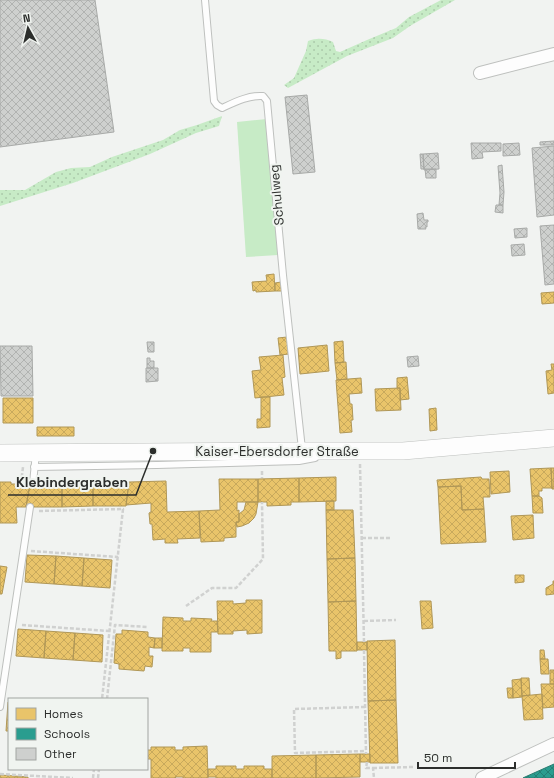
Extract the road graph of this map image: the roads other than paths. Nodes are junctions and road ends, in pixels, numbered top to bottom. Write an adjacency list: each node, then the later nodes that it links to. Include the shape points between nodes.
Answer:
1 (205, 0): 5 (lane, Schulweg, via 214,101 222,108 258,96 263,96 267,101)
2 (554, 54): 3 (street)
3 (480, 73)
4 (554, 438): 6 (main road, Kaiser-Ebersdorfer Straße, via 403,451)
5 (302, 451): 6 (main road, Kaiser-Ebersdorfer Straße); 8 (main road, Kaiser-Ebersdorfer Straße)
6 (338, 451): 8 (lane, via 298,461 157,465)
7 (0, 453): 8 (main road, Kaiser-Ebersdorfer Straße)
8 (35, 460): 9 (lane)
9 (33, 483)
10 (30, 509): 11 (lane)
11 (0, 707)
12 (554, 744): 13 (street)
13 (482, 778)

